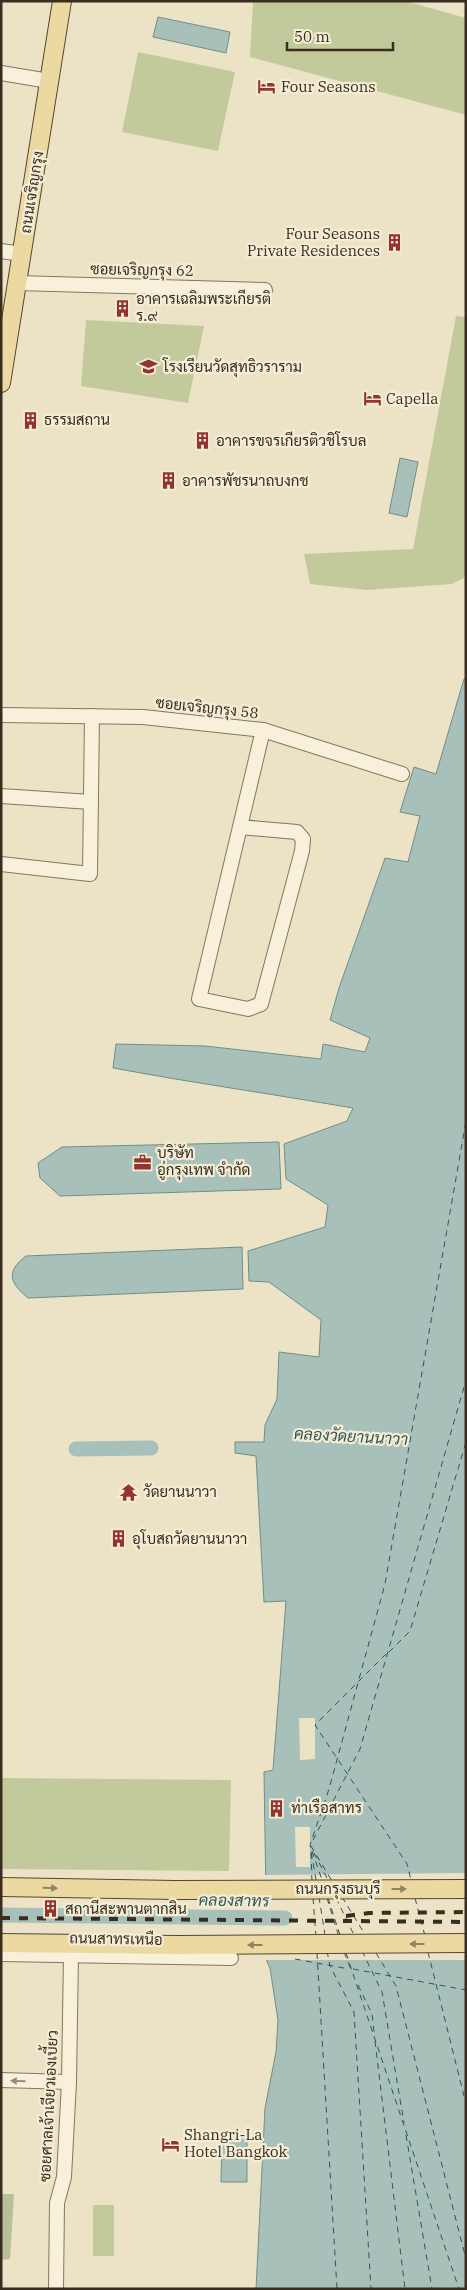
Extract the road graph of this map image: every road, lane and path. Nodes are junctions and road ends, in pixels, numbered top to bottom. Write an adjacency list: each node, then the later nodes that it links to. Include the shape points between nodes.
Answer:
1 (62, 1): 3 (main road, ถนนเจริญกรุง)
2 (1, 73): 3 (street)
3 (49, 81): 5 (main road, ถนนเจริญกรุง)
4 (1, 251): 5 (street)
5 (22, 254): 6 (main road, ถนนเจริญกรุง)
6 (17, 283): 7 (street, ซอยเจริญกรุง 62); 8 (main road, ถนนเจริญกรุง)
7 (265, 290)
8 (1, 383)
9 (1, 715): 10 (street, ซอยเจริญกรุง 58)
10 (92, 716): 11 (street, ซอยเจริญกรุง 58, via 142,717); 14 (street)
11 (263, 730): 12 (street, ซอยเจริญกรุง 58); 15 (street)
12 (402, 774)
13 (1, 796): 14 (street)
14 (91, 802): 16 (street, via 90,874)
15 (240, 827): 15 (street, via 297,832 302,840 302,851 261,1004 248,1009 199,999)
16 (1, 864)
17 (1, 1887): 18 (main road, ถนนกรุงธนบุรี, one-way to 18)
18 (466, 1889)
19 (1, 1943): 20 (main road, one-way to 19)
20 (466, 1943)
21 (1, 1954): 22 (street, ถนนสาทรเหนือ)
22 (71, 1954): 23 (street, ถนนสาทรเหนือ); 25 (street, ซอยศาลเจ้าเจียวเองเบี้ยว)
23 (231, 1958)
24 (1, 2080): 25 (street, one-way to 24)
25 (69, 2082): 26 (street, ซอยศาลเจ้าเจียวเองเบี้ยว, via 64,2177 57,2203)
26 (56, 2289)

